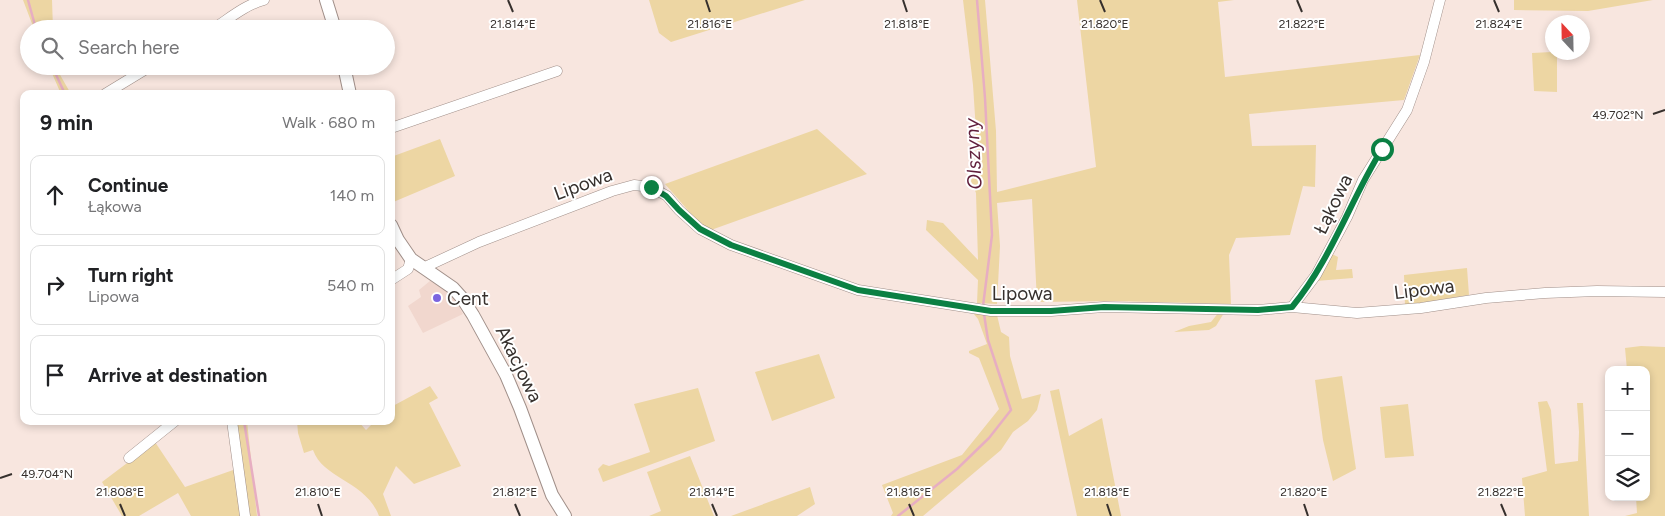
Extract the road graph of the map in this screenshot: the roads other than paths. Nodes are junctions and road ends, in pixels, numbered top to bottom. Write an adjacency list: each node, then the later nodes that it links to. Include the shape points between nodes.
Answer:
1 (264, 0): 4 (street)
2 (326, 0): 5 (street)
3 (1440, 0): 17 (street, Łąkowa, via 1407,110 1363,180 1316,275)
4 (226, 20)
5 (332, 20)
6 (557, 71): 11 (street)
7 (136, 75): 9 (street)
8 (346, 75): 10 (street)
9 (111, 90)
10 (349, 90)
11 (395, 127)
12 (395, 234): 13 (street, Akacjowa)
13 (412, 259): 14 (street, Akacjowa); 15 (street, via 408,269)
14 (423, 268): 17 (street, Lipowa, via 488,239 634,185 659,191 700,229 731,245 858,290 991,311 1104,307 1258,310); 22 (street, Akacjowa, via 462,298 485,335 520,408 552,495)
15 (395, 277)
16 (1665, 292): 17 (street, Lipowa, via 1545,293 1357,314)
17 (1292, 307)
18 (170, 425): 20 (street)
19 (233, 425): 21 (street)
20 (128, 458)
21 (245, 516)
22 (565, 516)

